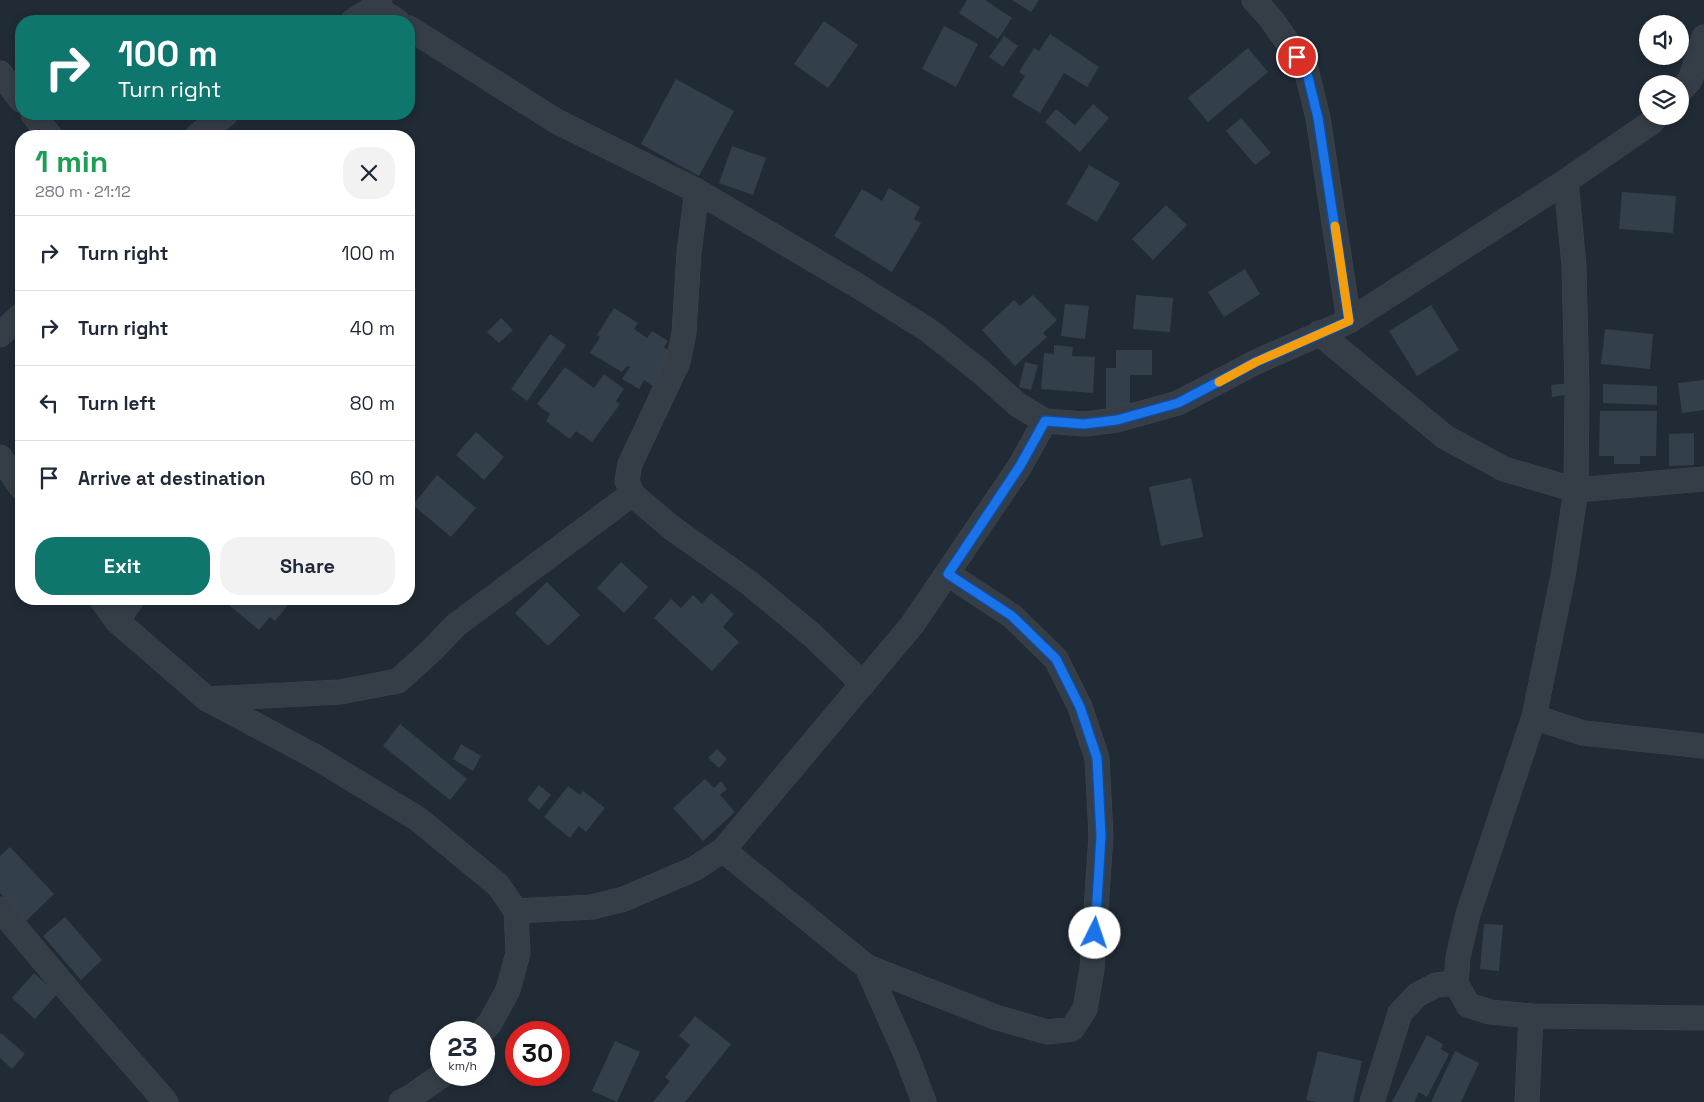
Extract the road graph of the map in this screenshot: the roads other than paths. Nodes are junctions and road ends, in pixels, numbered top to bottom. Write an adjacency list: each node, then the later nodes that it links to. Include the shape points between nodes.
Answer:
1 (1254, 0): 18 (street, via 1306,69 1318,118)
2 (377, 3): 3 (street); 4 (street)
3 (362, 15)
4 (390, 15)
5 (415, 32): 16 (street, via 556,121)
6 (1704, 37): 8 (street)
7 (0, 73): 9 (street)
8 (1689, 81)
9 (15, 92)
10 (37, 120): 13 (street)
11 (218, 120): 14 (street)
12 (1648, 125): 15 (street)
13 (45, 130)
14 (206, 130)
15 (1566, 181): 18 (street); 25 (street, via 1574,266)
16 (697, 191): 21 (street, via 928,330 1018,405); 26 (street, via 684,333 678,362 630,464 627,481)
17 (15, 321): 20 (street)
18 (1349, 321): 19 (street)
19 (1319, 333): 21 (street, via 1178,403 1117,420 1084,424); 25 (street, via 1445,437 1504,469)
20 (0, 335)
21 (1045, 421): 27 (street, via 1020,466)
22 (0, 457): 23 (street)
23 (15, 478)
24 (1704, 479): 25 (street)
25 (1576, 490): 33 (street, via 1563,576)
26 (632, 494): 31 (street, via 672,528 748,582); 32 (street, via 456,625 398,681 340,692)
27 (948, 574): 31 (street); 38 (street, via 1012,616 1056,659 1080,707 1097,758 1101,836 1092,968 1085,1009 1072,1029 1048,1032 995,1017)
28 (105, 605): 30 (street)
29 (128, 605): 30 (street)
30 (117, 621): 32 (street)
31 (864, 684): 35 (street)
32 (207, 699): 37 (street, via 314,756 418,819 498,885)
33 (1534, 717): 34 (street, via 1583,733); 39 (street, via 1468,914)
34 (1704, 746)
35 (723, 850): 37 (street, via 694,869 624,898 592,907); 38 (street)
36 (0, 909): 44 (street)
37 (516, 911): 42 (street, via 518,953 508,990)
38 (867, 966): 46 (street)
39 (1456, 983): 40 (street, via 1468,1005 1490,1012); 47 (street, via 1436,985 1416,995 1400,1013)
40 (1531, 1016): 41 (street); 48 (street)
41 (1704, 1018)
42 (491, 1021)
43 (430, 1084): 45 (street)
44 (166, 1102)
45 (400, 1102)
46 (924, 1102)
47 (1372, 1102)
48 (1526, 1102)

